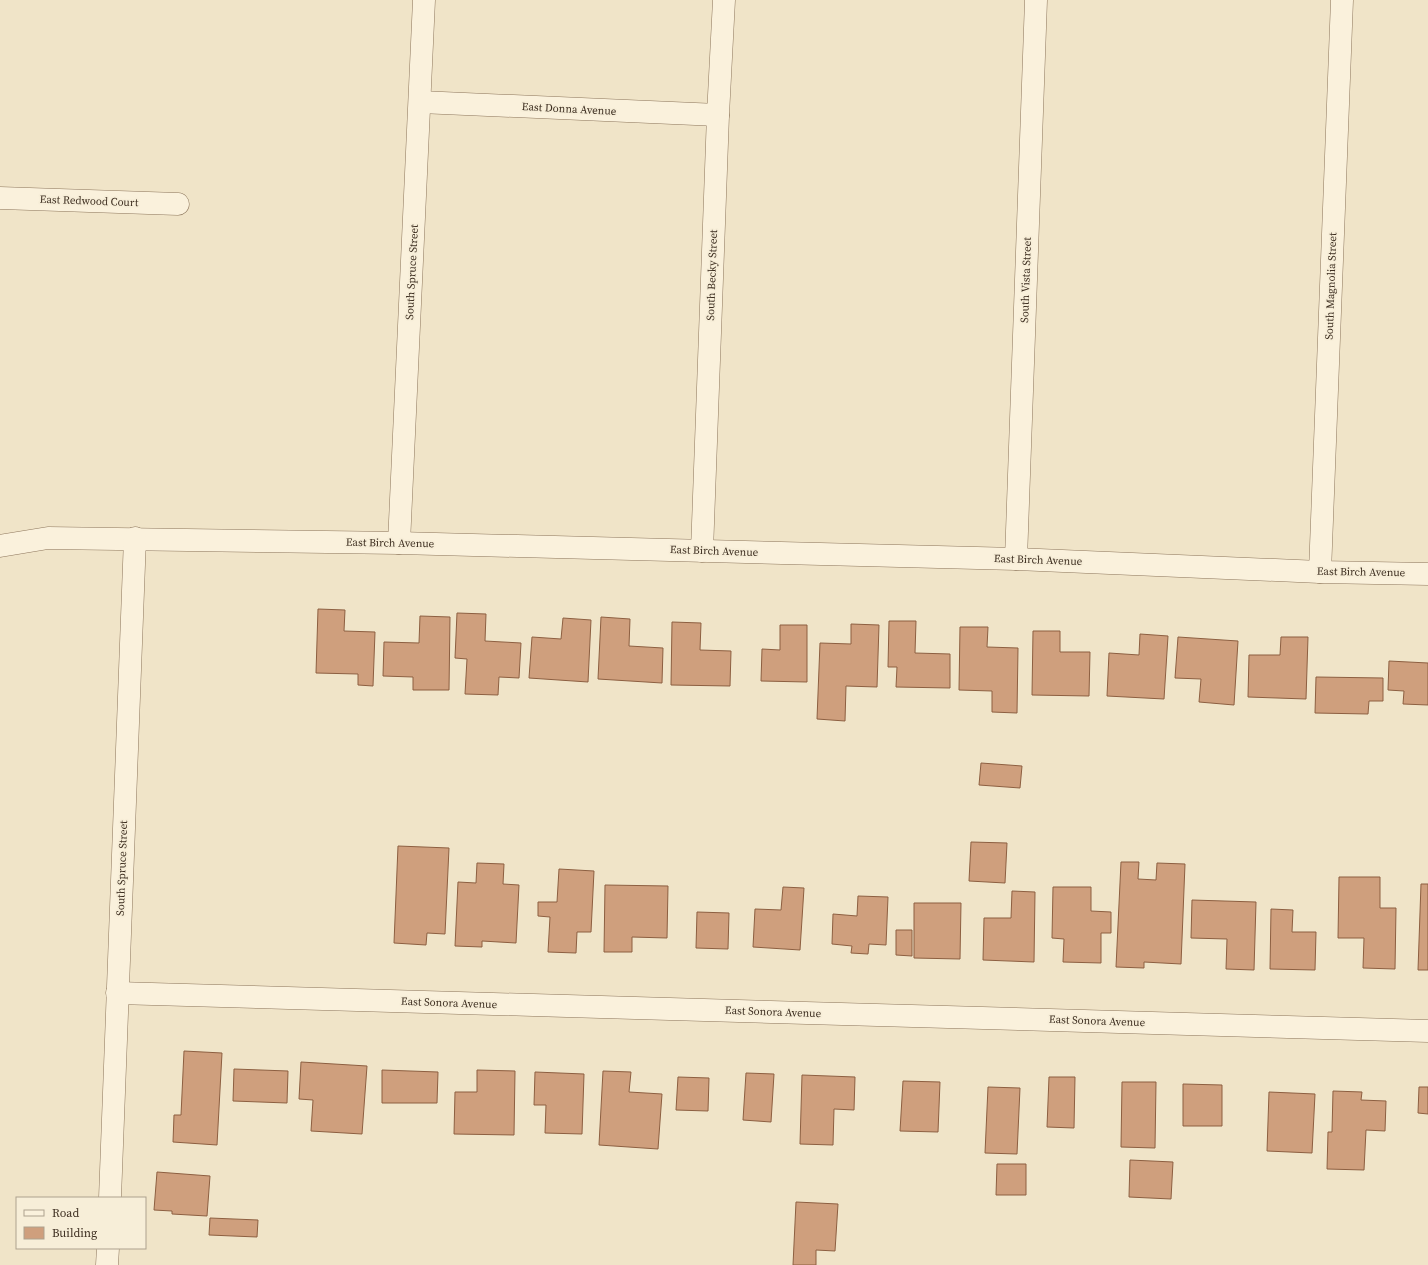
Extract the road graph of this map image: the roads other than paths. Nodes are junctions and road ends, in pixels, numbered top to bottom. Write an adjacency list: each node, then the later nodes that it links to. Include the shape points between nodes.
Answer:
1 (424, 0): 5 (street, South Spruce Street)
2 (724, 0): 6 (street, South Becky Street)
3 (1036, 0): 13 (street, South Vista Street)
4 (1342, 0): 14 (street, South Magnolia Street)
5 (420, 102): 6 (street, East Donna Avenue); 10 (street, South Spruce Street)
6 (718, 116): 12 (street, South Becky Street)
7 (0, 198): 8 (street, East Redwood Court)
8 (178, 204)
9 (136, 538): 10 (street, East Birch Avenue); 11 (street, East Birch Avenue, via 48,538); 16 (street, South Spruce Street)
10 (399, 543): 12 (street, East Birch Avenue)
11 (0, 546)
12 (702, 551): 13 (street, East Birch Avenue)
13 (1016, 559): 14 (street, East Birch Avenue)
14 (1320, 572): 15 (street, East Birch Avenue)
15 (1428, 574)
16 (118, 993): 17 (street, East Sonora Avenue); 18 (street, South Spruce Street)
17 (1428, 1031)
18 (110, 1197)
19 (108, 1249): 20 (street)
20 (107, 1265)

